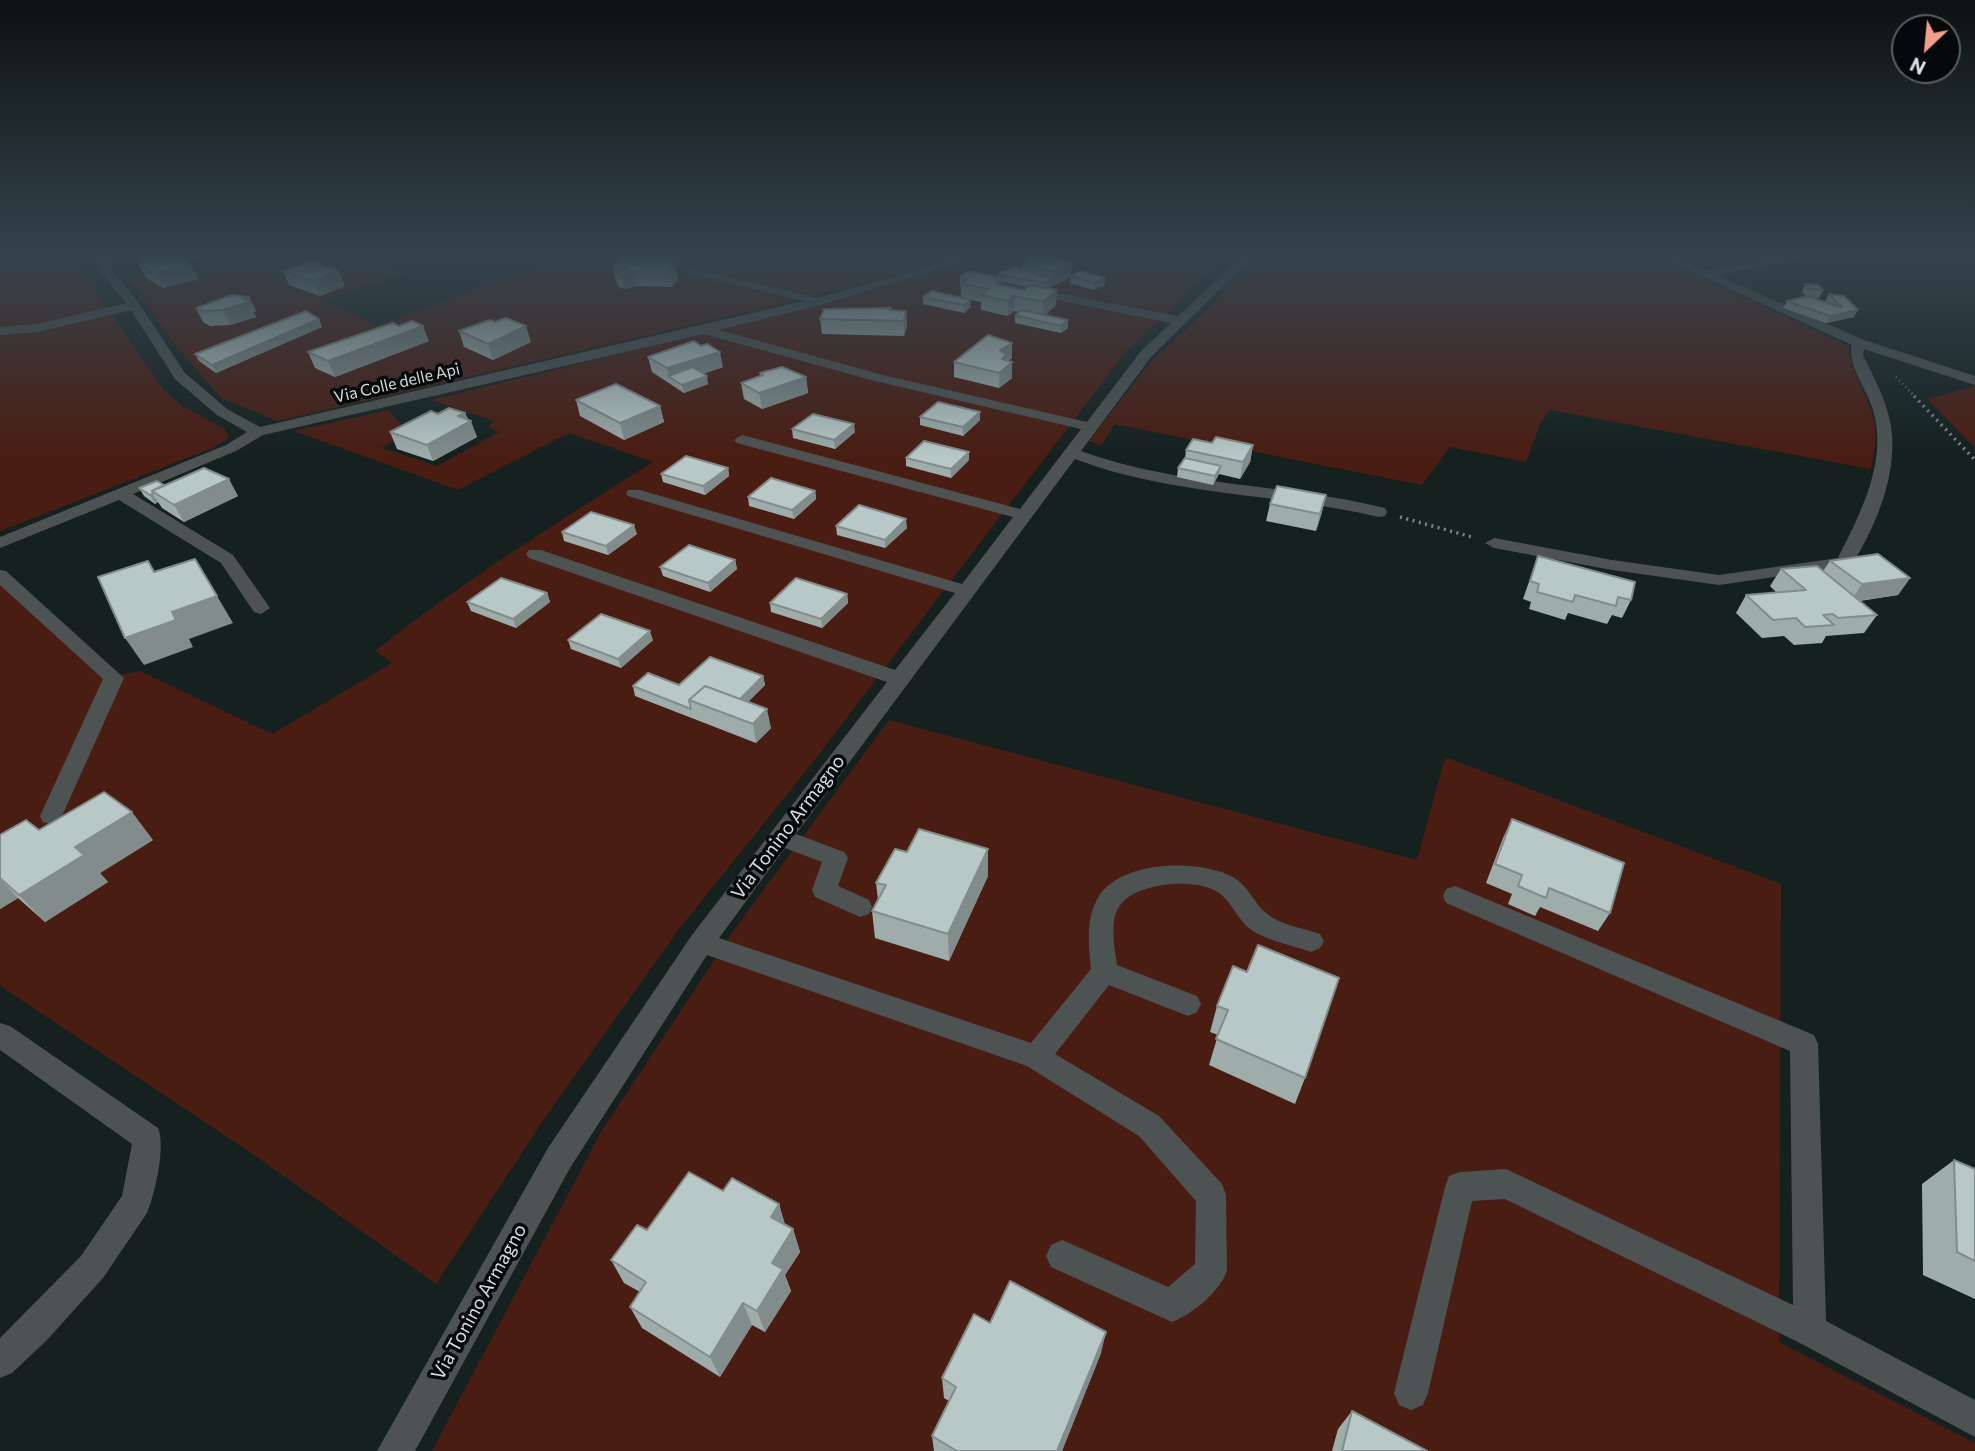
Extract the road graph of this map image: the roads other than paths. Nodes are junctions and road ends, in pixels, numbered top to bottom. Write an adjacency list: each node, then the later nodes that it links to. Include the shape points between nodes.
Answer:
1 (64, 322): 7 (street)
2 (145, 322): 11 (street, via 180,376 222,412)
3 (736, 322): 6 (street, Via Colle delle Api)
4 (1181, 322): 10 (street, Via Tonino Armagno, via 1146,354)
5 (1811, 322): 8 (street)
6 (703, 330): 10 (street, via 880,378); 11 (street, Via Colle delle Api)
7 (0, 331)
8 (1859, 343): 9 (street); 19 (street, via 1856,355 1884,423 1883,470 1845,562 1719,580)
9 (1975, 382)
10 (1090, 427): 13 (street, Via Tonino Armagno)
11 (258, 432): 15 (street, Via Colle delle Api)
12 (743, 440): 17 (street)
13 (1070, 452): 16 (street, via 1161,478 1233,491 1303,496); 17 (street, Via Tonino Armagno)
14 (634, 493): 22 (street)
15 (121, 494): 18 (street, Via Colle delle Api); 23 (street, via 227,559)
16 (1380, 512)
17 (1023, 515): 22 (street, Via Tonino Armagno)
18 (0, 542)
19 (1494, 542)
20 (535, 554): 24 (street)
21 (0, 575): 25 (street, via 114,678)
22 (966, 591): 24 (street, Via Tonino Armagno)
23 (261, 608)
24 (900, 679): 26 (street, Via Tonino Armagno)
25 (51, 816)
26 (780, 837): 28 (street, via 835,858 824,890); 30 (street, Via Tonino Armagno)
27 (1455, 896): 36 (street, via 1804,1044)
28 (860, 907)
29 (1311, 941): 31 (street, via 1257,921 1241,897 1224,883 1196,875 1141,878 1108,903 1102,926)
30 (701, 942): 34 (street); 40 (street, Via Tonino Armagno, via 559,1158)
31 (1104, 972): 32 (street); 34 (street)
32 (1188, 1004)
33 (0, 1035): 37 (street, via 148,1138 136,1202 92,1267)
34 (1036, 1057): 35 (street, via 1149,1126 1211,1195 1211,1271 1172,1306)
35 (1062, 1256)
36 (1810, 1330): 38 (street, via 1506,1184 1460,1187); 39 (street)
37 (0, 1361)
38 (1411, 1393)
39 (1975, 1419)
40 (395, 1451)

